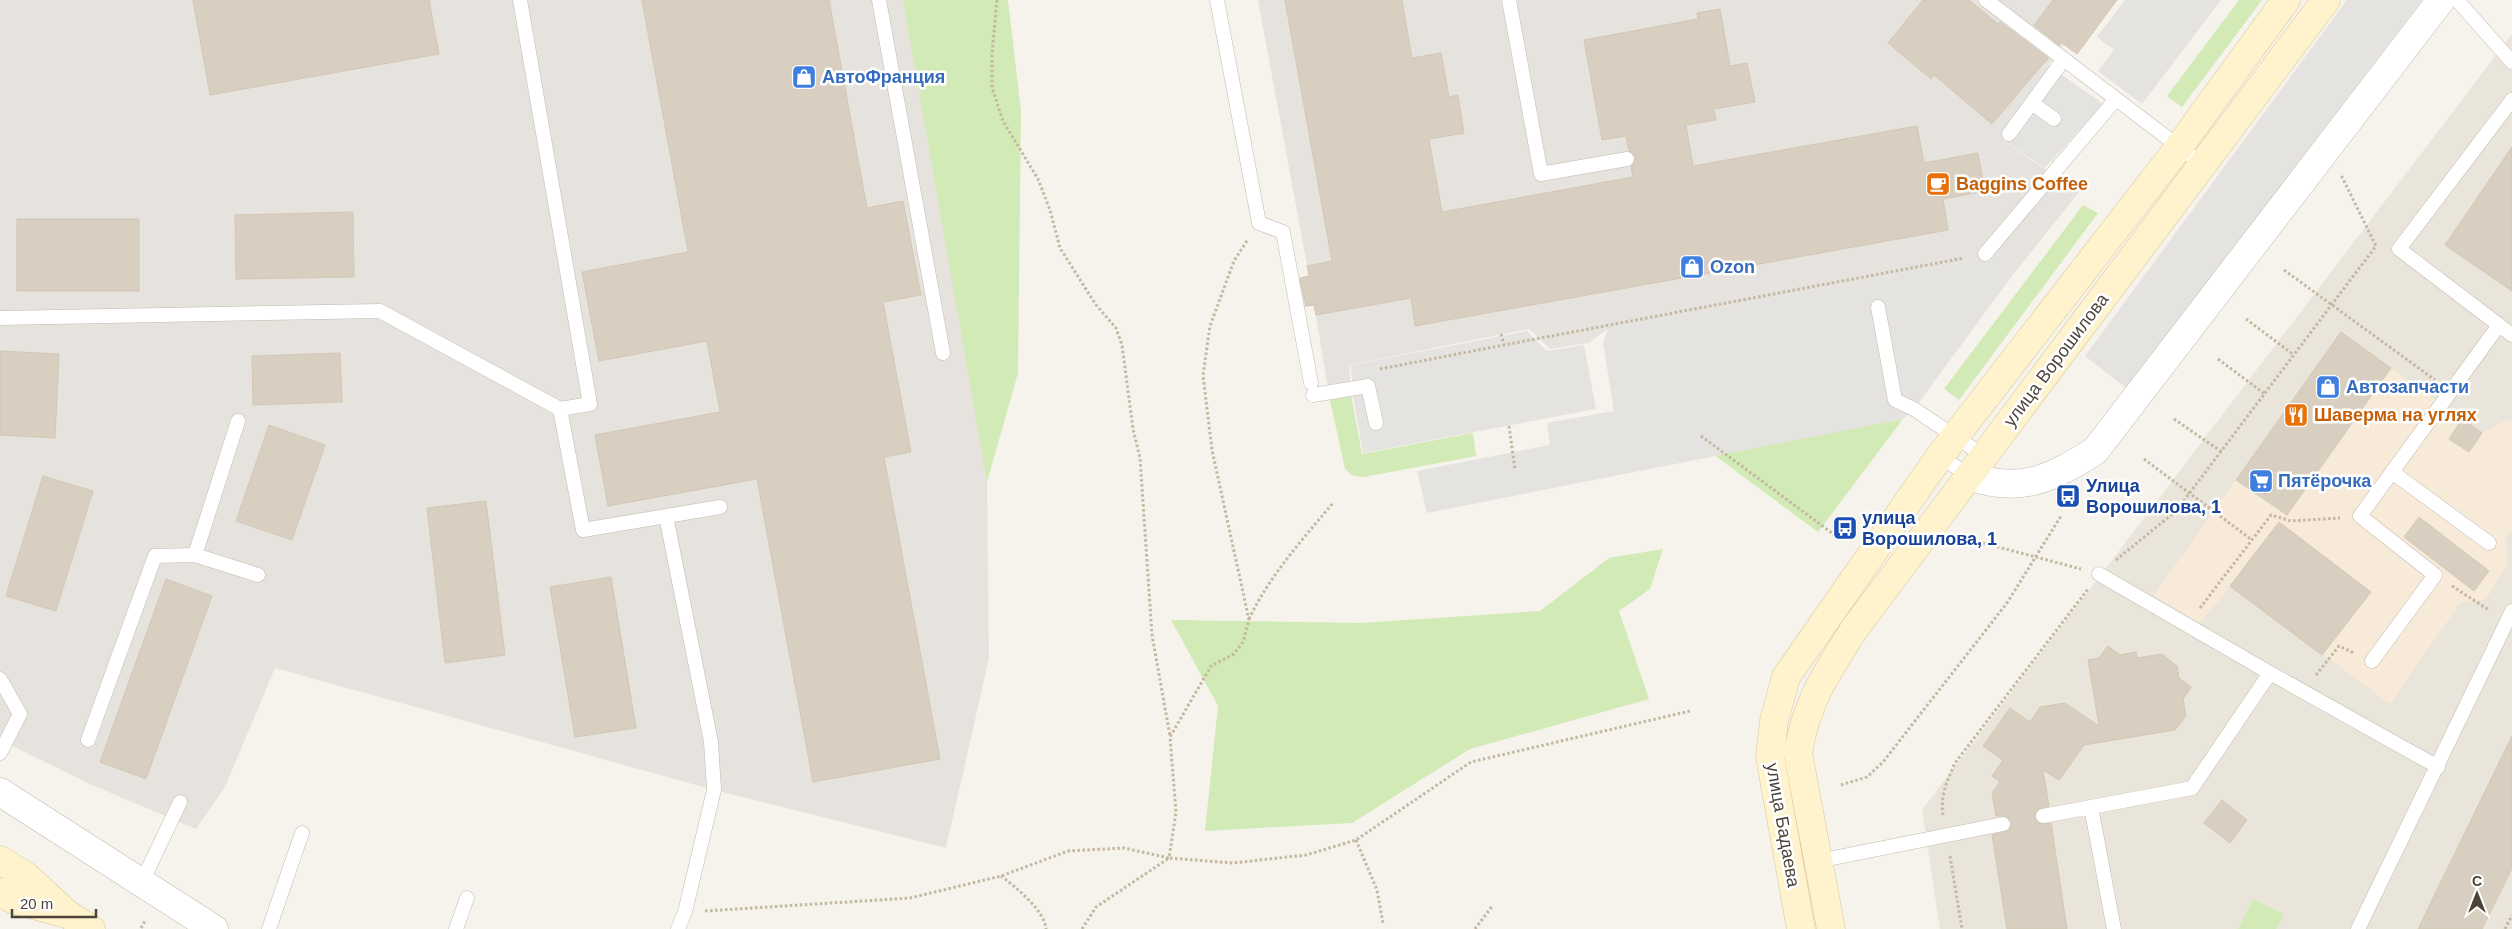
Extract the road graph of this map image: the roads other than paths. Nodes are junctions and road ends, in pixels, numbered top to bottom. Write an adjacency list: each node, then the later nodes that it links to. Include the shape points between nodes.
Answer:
1 (520, 0): 26 (lane, via 590,404)
2 (879, 0): 25 (lane)
3 (1218, 0): 28 (lane, via 1259,223 1282,232 1312,389 1368,386)
4 (1509, 0): 18 (lane, via 1541,174)
5 (1986, 0): 10 (lane)
6 (2286, 0): 17 (street, улица Ворошилова)
7 (2326, 0): 19 (street, улица Ворошилова)
8 (2441, 0): 30 (street, via 2094,452 2059,474 2023,484 1991,484)
9 (2457, 0): 11 (lane)
10 (2064, 59): 12 (lane); 14 (lane)
11 (2512, 62)
12 (2116, 99): 17 (lane); 20 (lane)
13 (2512, 100): 23 (lane, via 2399,249)
14 (2032, 103): 15 (lane); 16 (lane)
15 (2054, 119)
16 (2009, 134)
17 (2179, 147): 19 (lane); 29 (street, улица Ворошилова)
18 (1627, 159)
19 (2203, 164): 30 (street, улица Ворошилова)
20 (1985, 254)
21 (1878, 307): 29 (lane, via 1895,400 1914,409)
22 (0, 318): 26 (lane, via 380,311)
23 (2499, 325): 24 (lane); 31 (lane)
24 (2512, 335)
25 (942, 353)
26 (560, 409): 33 (lane, via 583,530)
27 (238, 421): 35 (lane)
28 (1376, 423)
29 (1947, 446): 30 (lane); 30 (lane); 42 (street, улица Ворошилова, via 1786,677)
30 (1977, 466): 43 (street, улица Ворошилова, via 1855,628 1816,690)
31 (2392, 472): 34 (lane); 39 (lane, via 2360,516 2435,575)
32 (720, 507): 33 (lane)
33 (666, 516): 63 (lane, via 711,742 714,790 685,912)
34 (2490, 543)
35 (195, 555): 37 (lane); 44 (lane, via 156,556)
36 (2099, 574): 40 (lane)
37 (258, 575)
38 (2509, 616): 46 (lane)
39 (2372, 661)
40 (2270, 673): 46 (lane); 49 (lane, via 2192,788)
41 (0, 678): 45 (lane, via 20,714)
42 (1774, 721): 64 (street, улица Бадаева, via 1770,757)
43 (1802, 729): 54 (street, улица Бадаева, via 1798,753)
44 (88, 740)
45 (0, 753)
46 (2438, 767): 67 (lane)
47 (0, 792): 55 (street)
48 (180, 802): 55 (lane)
49 (2091, 807): 50 (lane); 66 (lane)
50 (2043, 816)
51 (2003, 824): 54 (lane)
52 (302, 834): 61 (lane)
53 (0, 860): 58 (street, via 26,876)
54 (1818, 861): 65 (street, улица Бадаева)
55 (141, 884): 60 (street)
56 (0, 892): 58 (street)
57 (467, 898): 62 (lane)
58 (62, 922): 59 (street)
59 (91, 929)
60 (214, 929)
61 (268, 929)
62 (456, 929)
63 (678, 929)
64 (1801, 929)
65 (1831, 929)
66 (2114, 929)
67 (2358, 929)

